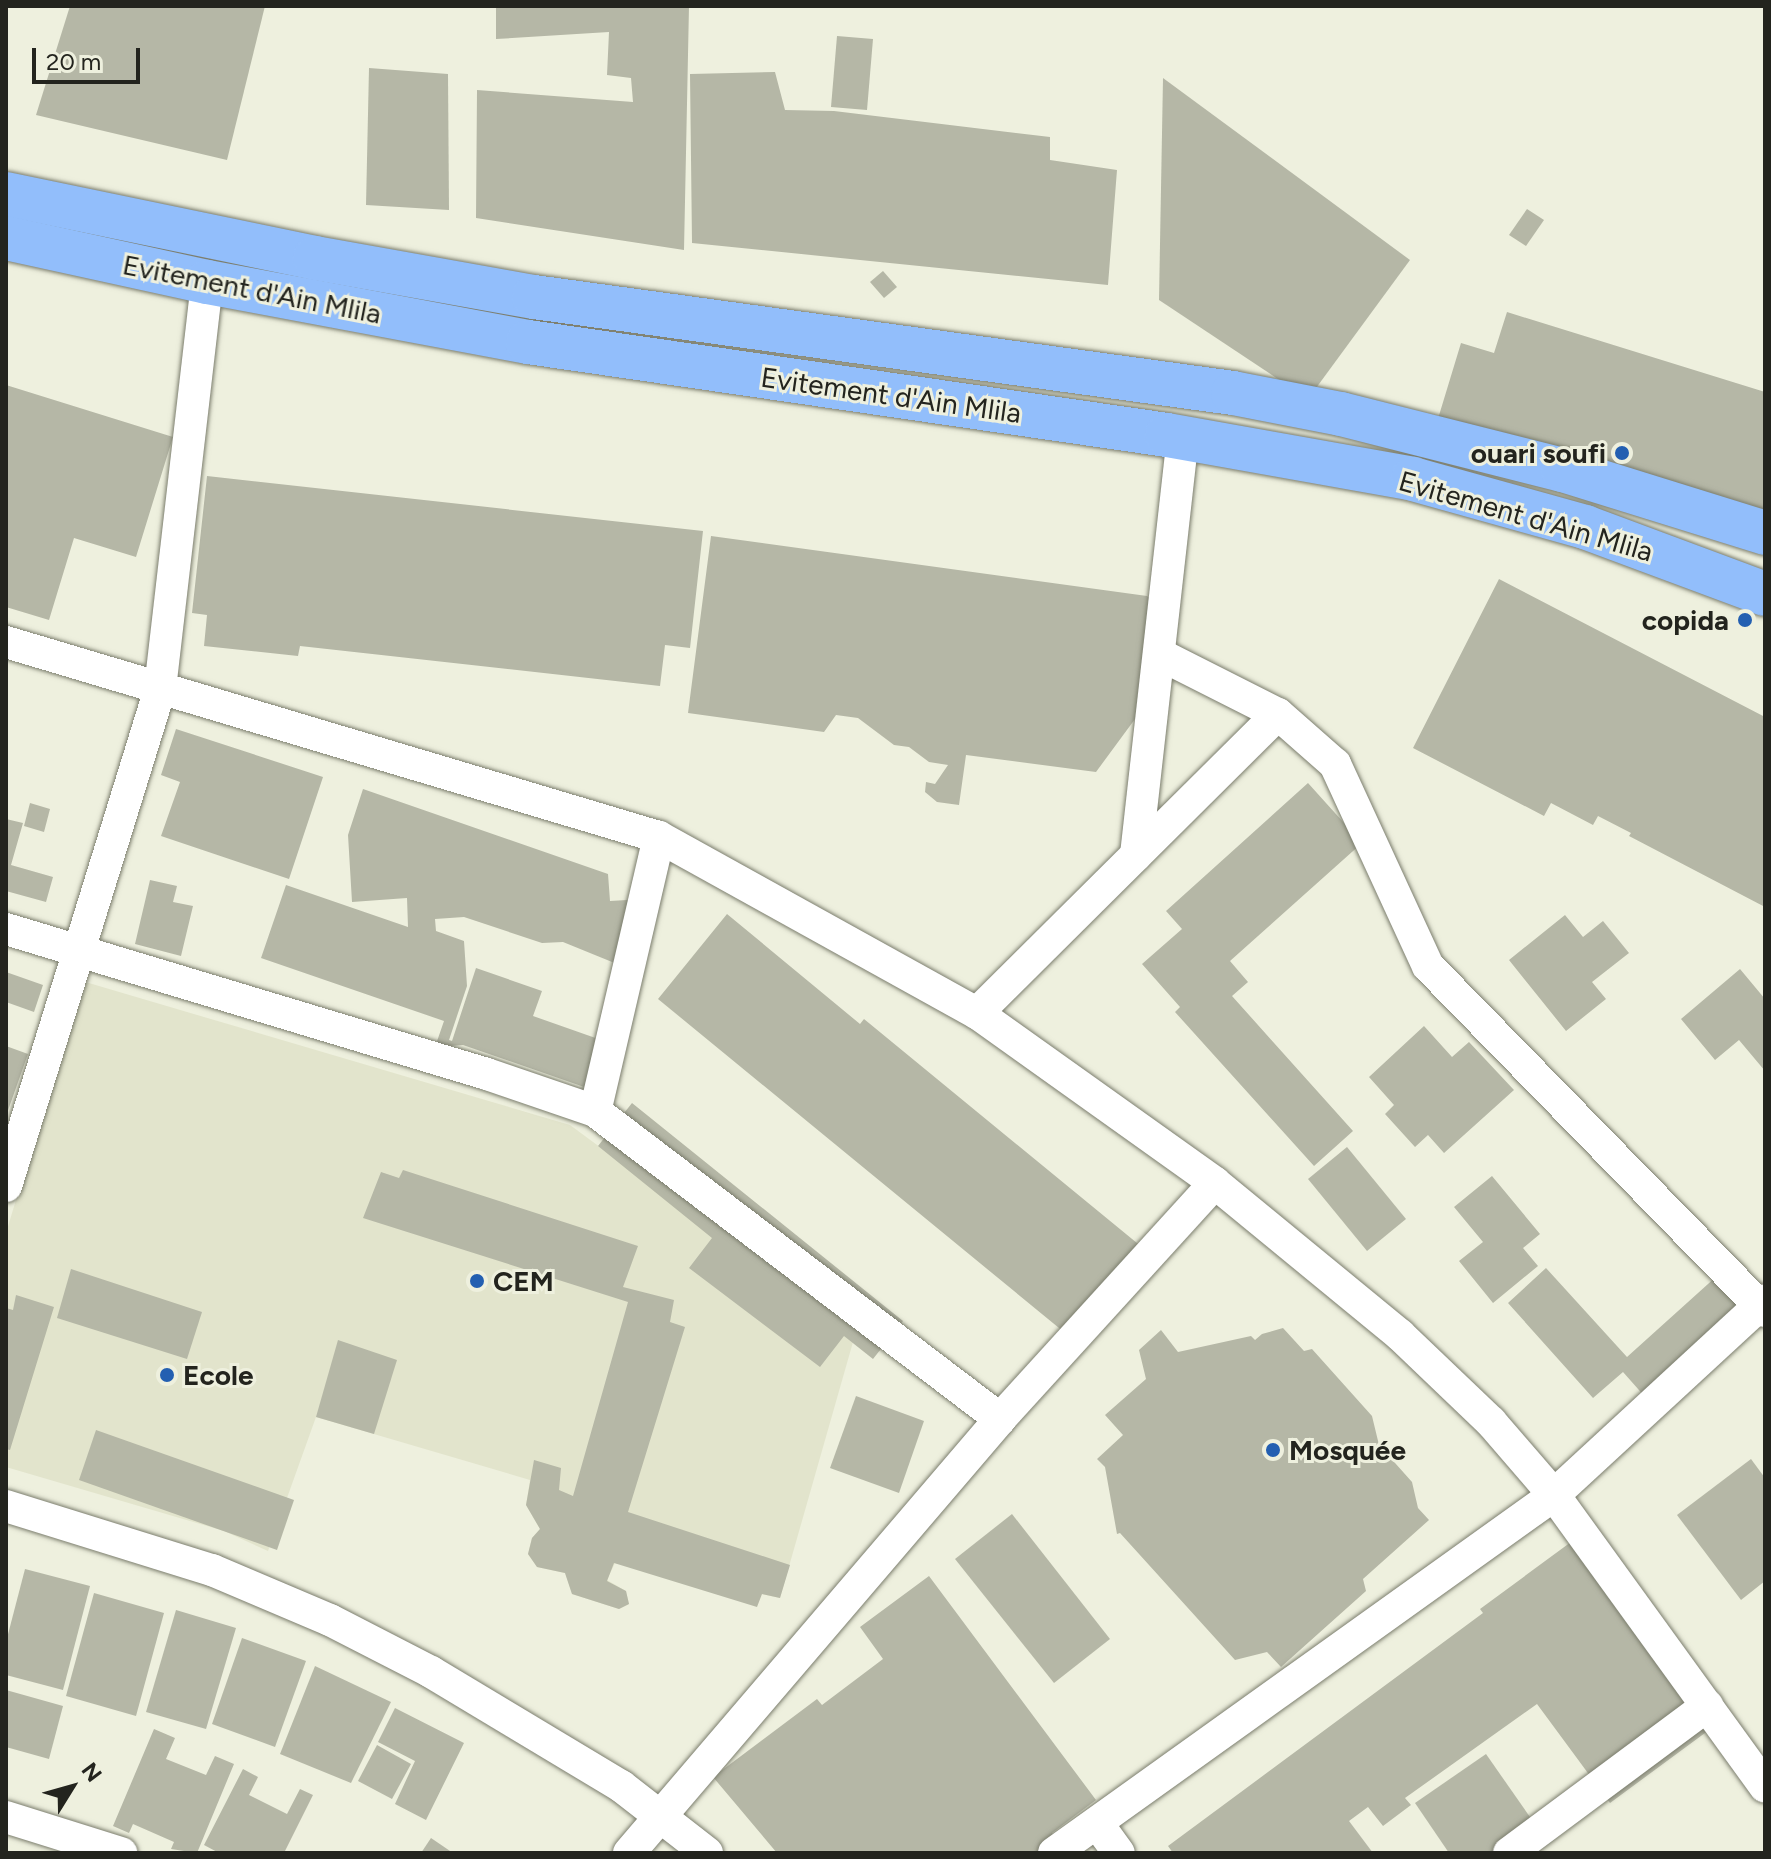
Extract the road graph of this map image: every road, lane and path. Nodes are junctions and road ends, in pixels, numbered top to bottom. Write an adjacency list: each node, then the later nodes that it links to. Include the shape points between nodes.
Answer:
1 (6, 194): 5 (highway, Evitement d'Ain Mlila, via 534,297 1233,393 1341,414 1563,470)
2 (6, 238): 3 (highway, Evitement d'Ain Mlila)
3 (207, 282): 4 (highway, Evitement d'Ain Mlila, via 528,342); 9 (street)
4 (1183, 438): 6 (highway, Evitement d'Ain Mlila, via 1428,483 1585,527); 8 (street)
5 (1765, 533)
6 (1765, 594)
7 (6, 642): 9 (street)
8 (1159, 654): 10 (street); 12 (street)
9 (160, 689): 11 (street); 14 (street)
10 (1278, 714): 12 (street); 19 (street, via 1335,764 1428,966)
11 (659, 837): 15 (street); 16 (street)
12 (1136, 855): 15 (street)
13 (6, 929): 14 (street)
14 (78, 949): 16 (street); 18 (street)
15 (977, 1013): 17 (street)
16 (595, 1111): 20 (street)
17 (1215, 1183): 20 (street); 21 (street, via 1400,1335 1491,1422)
18 (6, 1186)
19 (1763, 1305): 21 (street)
20 (1000, 1419): 25 (street)
21 (1554, 1495): 23 (street); 27 (street)
22 (6, 1506): 25 (street, via 212,1570 330,1620 431,1672 621,1786)
23 (1707, 1706): 24 (street); 33 (street)
24 (1765, 1787)
25 (658, 1815): 29 (street); 30 (street)
26 (6, 1817): 28 (street)
27 (1097, 1823): 31 (street); 32 (street)
28 (121, 1853)
29 (629, 1853)
30 (707, 1853)
31 (1054, 1853)
32 (1119, 1853)
33 (1509, 1853)

